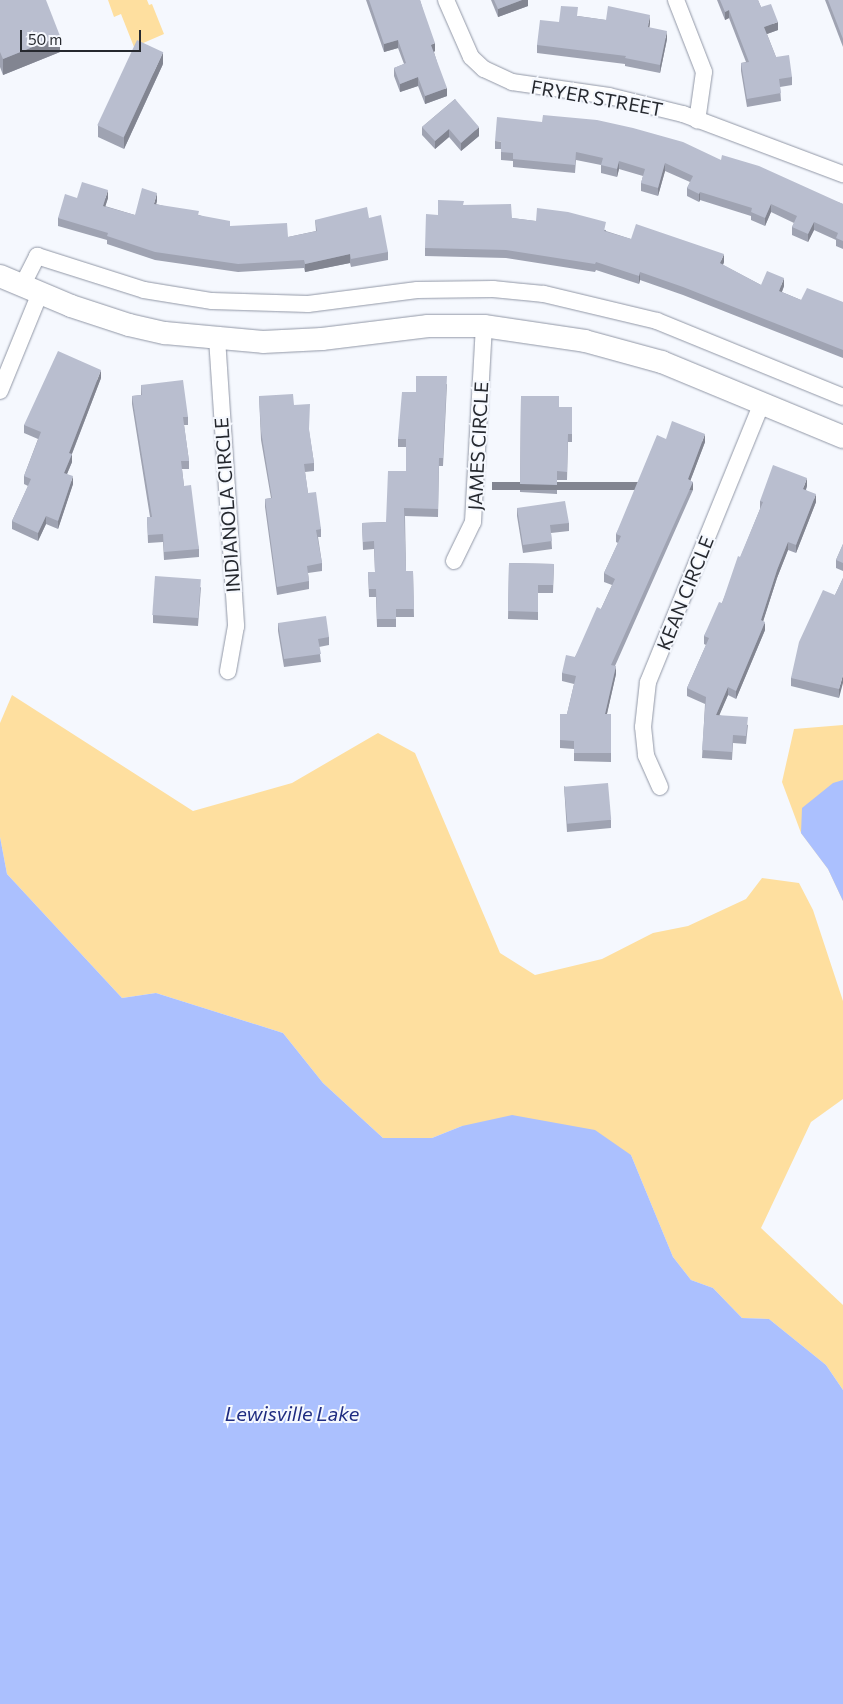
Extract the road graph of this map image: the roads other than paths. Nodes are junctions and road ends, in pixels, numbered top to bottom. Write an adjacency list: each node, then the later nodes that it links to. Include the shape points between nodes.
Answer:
1 (446, 0): 3 (street, FRYER STREET, via 471,57 484,69 512,82 609,96 683,114)
2 (676, 0): 3 (street, via 704,72)
3 (697, 121): 4 (street, FRYER STREET)
4 (843, 174)
5 (0, 276): 6 (main road)
6 (31, 290): 8 (main road, via 129,326); 9 (street); 10 (street, via 37,256 144,290 212,301 308,304 417,290 472,288 575,299 687,332)
7 (484, 326): 8 (main road, via 428,326 322,339 264,342); 11 (main road, via 585,341 662,362); 13 (street, JAMES CIRCLE, via 473,522)
8 (217, 338): 14 (street, INDIANOLA CIRCLE, via 236,626)
9 (0, 391)
10 (843, 396)
11 (762, 403): 12 (main road); 15 (street, KEAN CIRCLE, via 648,682 643,728 646,755)
12 (843, 437)
13 (454, 561)
14 (228, 671)
15 (660, 787)

